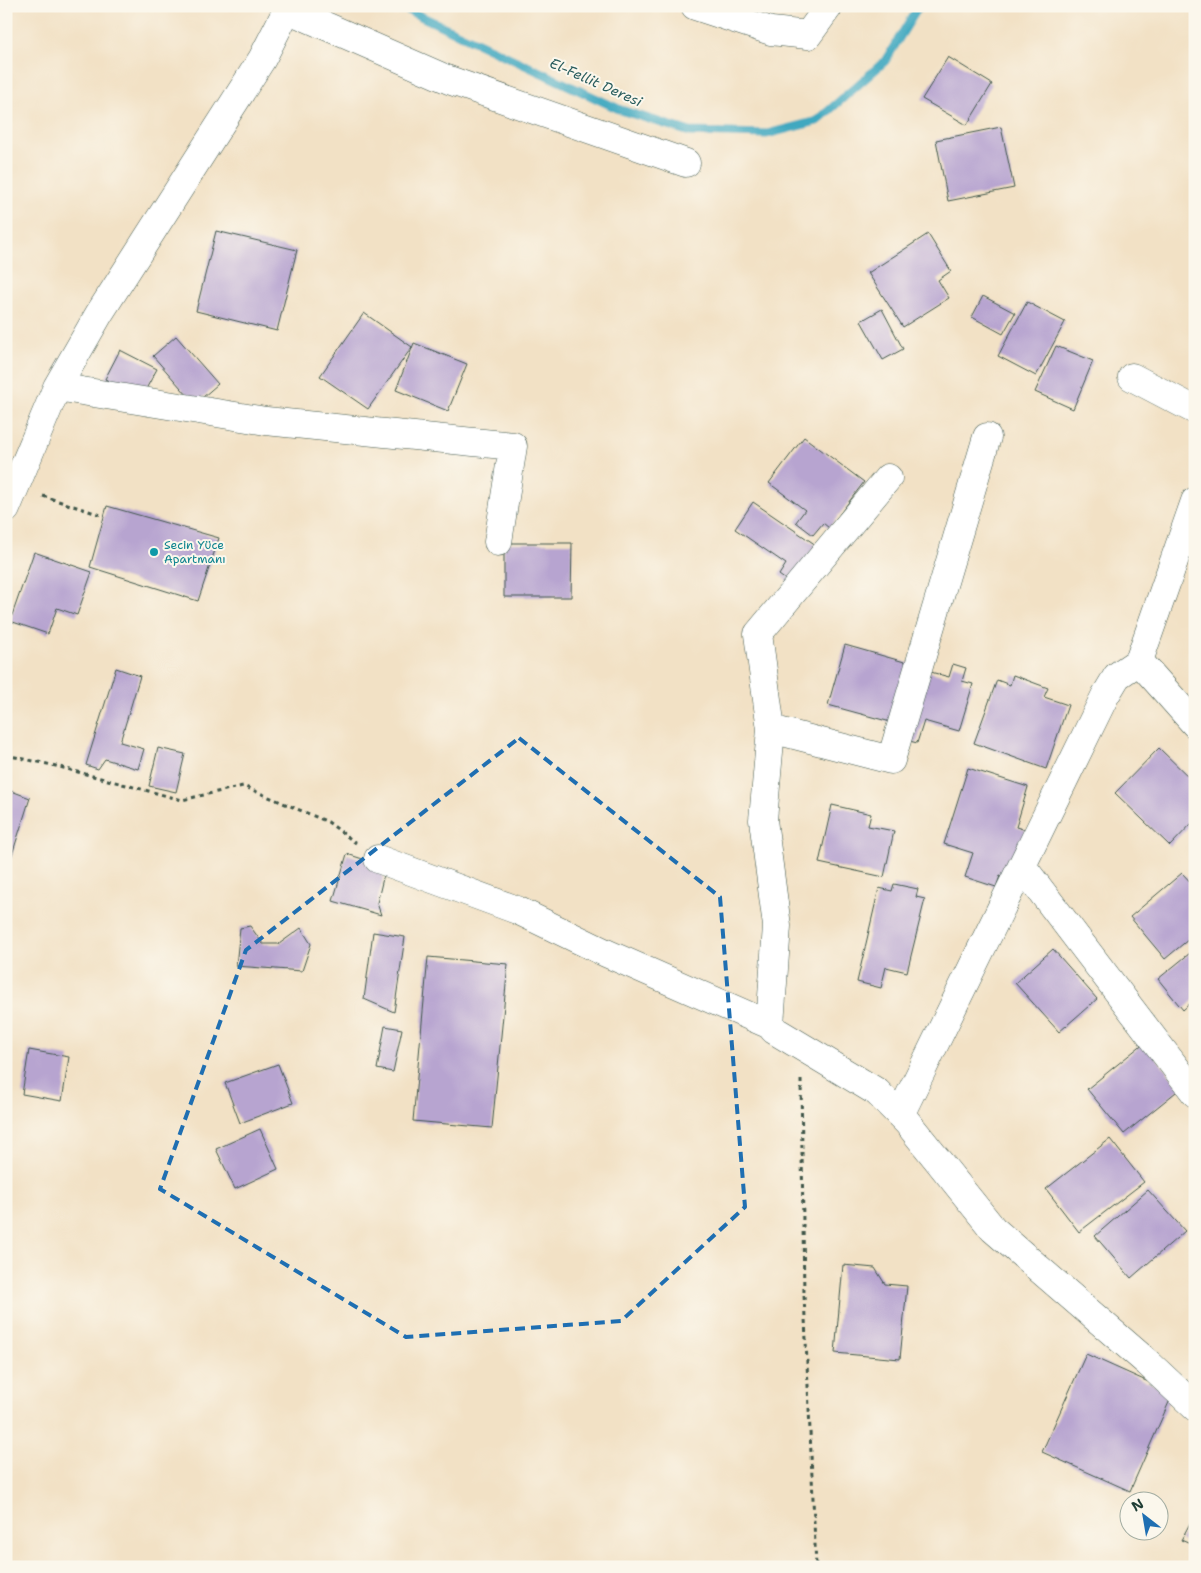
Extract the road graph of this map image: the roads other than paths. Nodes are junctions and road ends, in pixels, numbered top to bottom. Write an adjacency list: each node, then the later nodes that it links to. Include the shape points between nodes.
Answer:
1 (695, 6): 2 (street, via 771,31 808,35)
2 (829, 6)
3 (288, 8): 4 (street, via 449,80); 6 (street, via 262,59 99,314)
4 (686, 163)
5 (1132, 377): 7 (street)
6 (57, 387): 10 (street); 12 (street, via 266,420 512,446)
7 (1195, 410)
8 (987, 437): 15 (street, via 891,760)
9 (888, 478): 15 (street, via 758,634)
10 (10, 498)
11 (1195, 501): 13 (street)
12 (498, 542)
13 (1139, 661): 14 (street); 17 (street, via 1117,676 1105,696)
14 (1195, 724)
15 (771, 729): 18 (street, via 763,820 777,926)
16 (378, 860): 18 (street, via 517,910)
17 (1022, 866): 19 (street); 20 (street)
18 (770, 1025): 20 (street, via 877,1092)
19 (1195, 1093)
20 (900, 1115): 21 (street, via 993,1229)
21 (1195, 1407)

